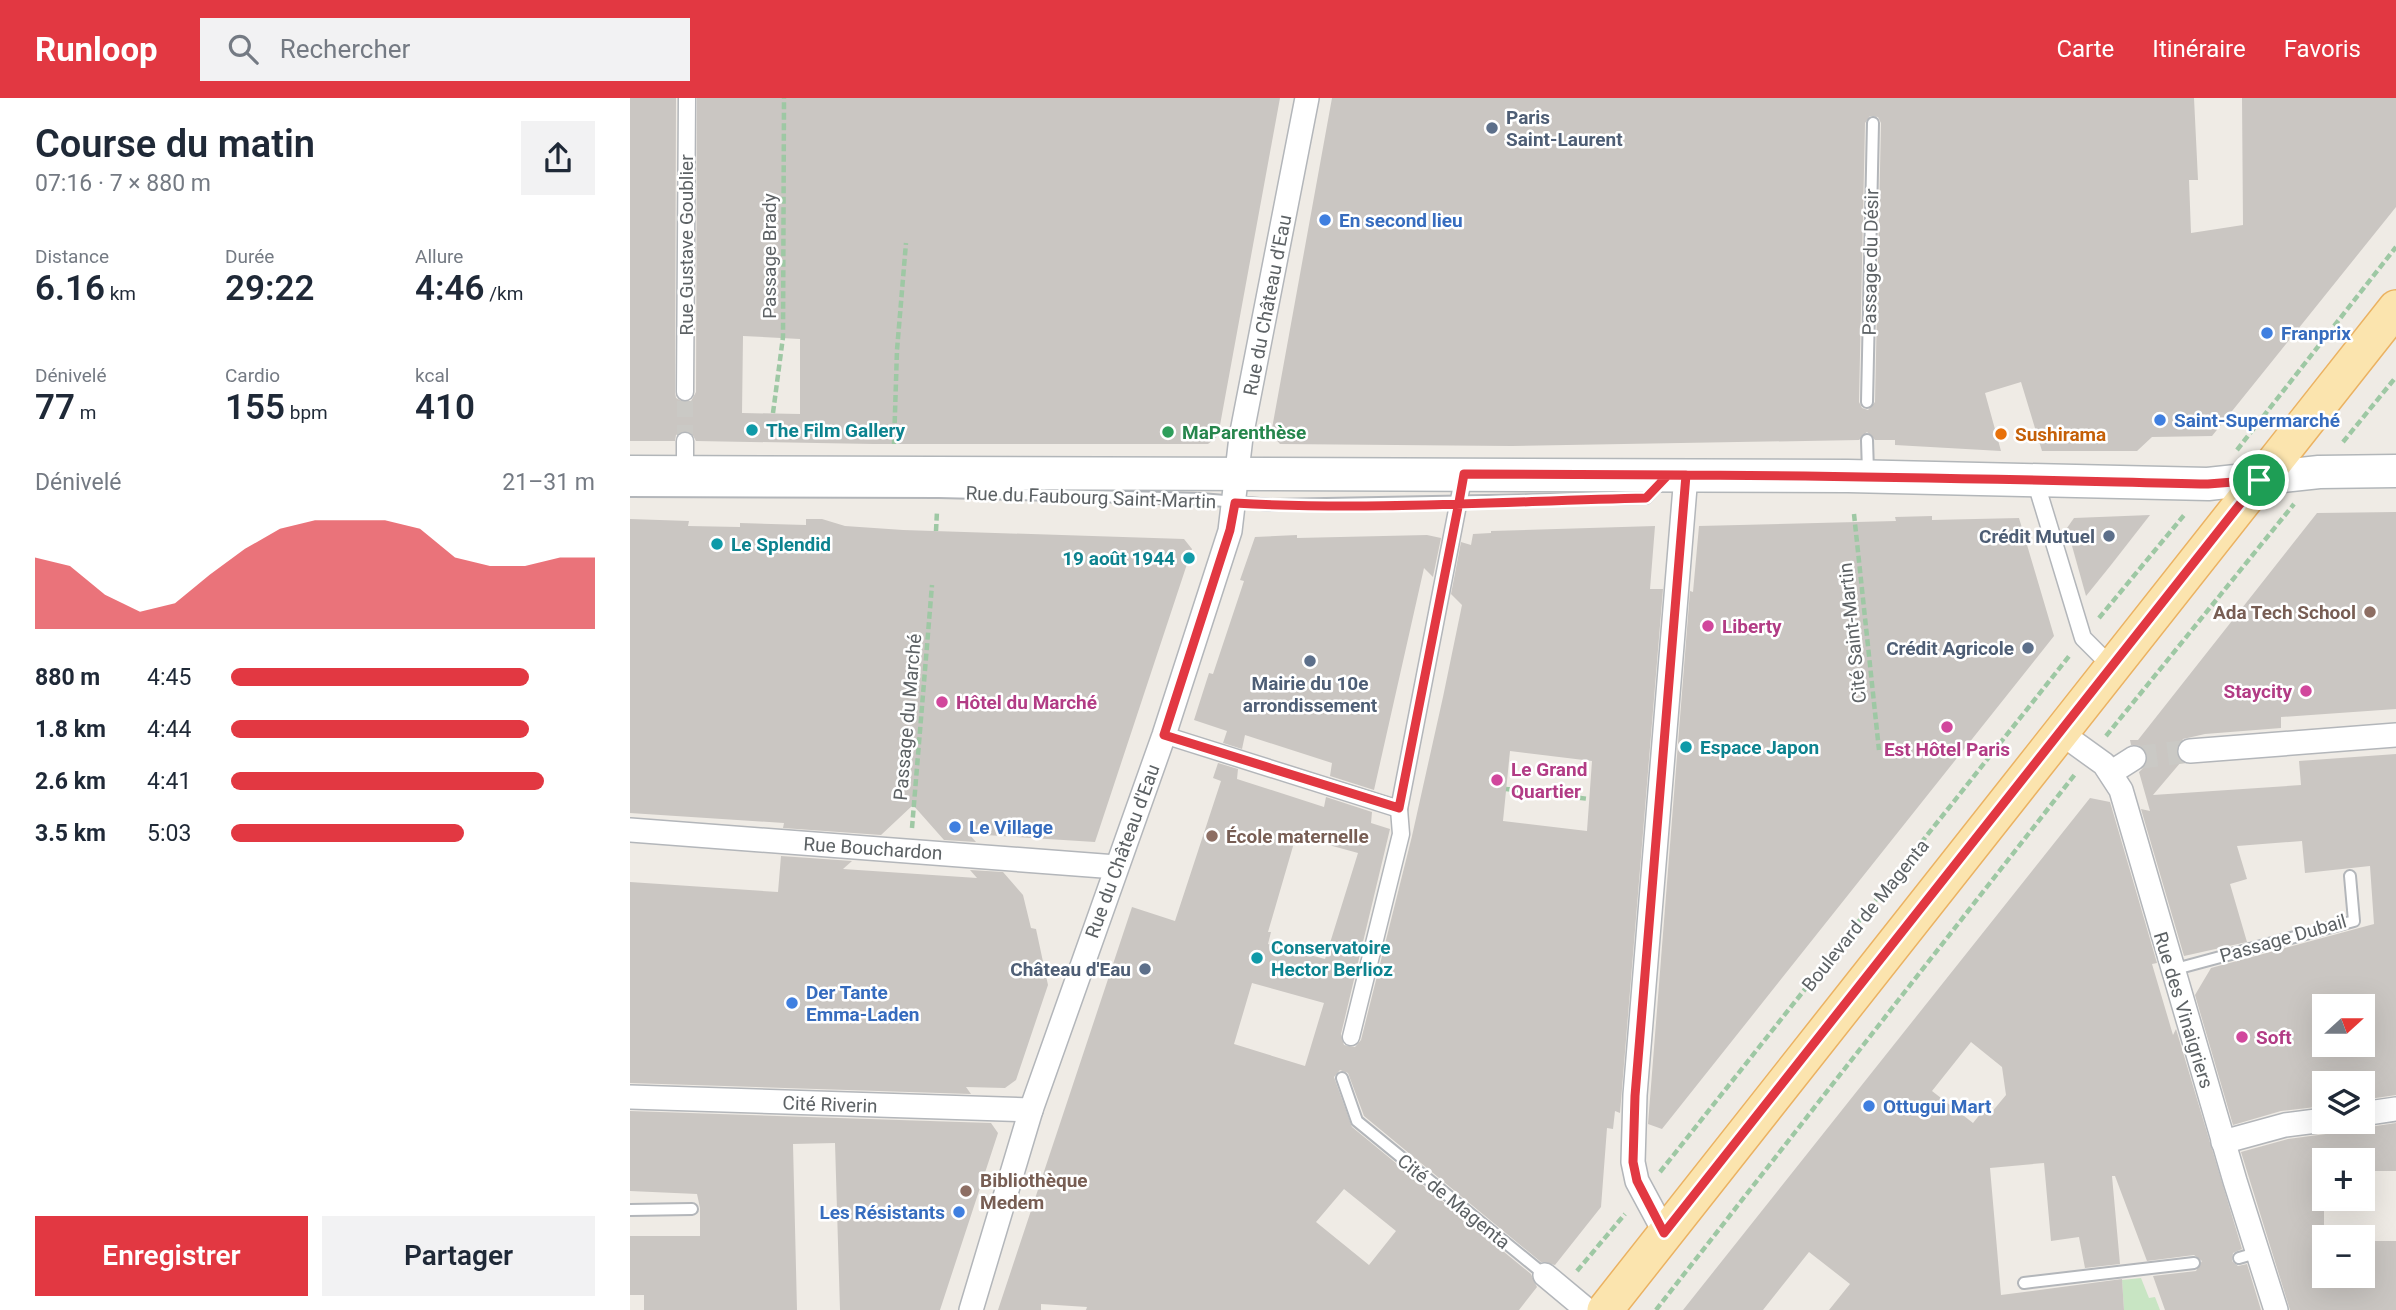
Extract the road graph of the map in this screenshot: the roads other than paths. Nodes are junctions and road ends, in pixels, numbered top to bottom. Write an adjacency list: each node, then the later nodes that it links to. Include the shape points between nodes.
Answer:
1 (687, 98): 5 (street, Rue Gustave Goublier)
2 (1307, 98): 12 (street, Rue du Château d'Eau, via 1241,437)
3 (1873, 122): 6 (lane, Passage du Désir)
4 (2396, 308): 16 (main road, Boulevard de Magenta)
5 (685, 392)
6 (1867, 402)
7 (1867, 440): 14 (lane)
8 (685, 441): 11 (street)
9 (630, 471): 11 (main road, Rue du Faubourg Saint-Martin)
10 (2396, 471): 16 (main road, Rue du Faubourg Saint-Martin, via 2319,472)
11 (685, 472): 12 (main road, Rue du Faubourg Saint-Martin)
12 (1239, 472): 17 (main road, Rue du Faubourg Saint-Martin); 19 (street, Rue du Château d'Eau)
13 (1677, 475): 14 (main road, Rue du Faubourg Saint-Martin); 17 (main road, Rue du Faubourg Saint-Martin); 42 (street, via 1633,1149 1637,1181)
14 (1868, 476): 15 (main road, Rue du Faubourg Saint-Martin)
15 (2035, 480): 16 (main road, Rue du Faubourg Saint-Martin, via 2208,484); 20 (street, via 2080,642)
16 (2259, 480): 20 (main road, Boulevard de Magenta)
17 (1461, 488): 19 (lane, Rue du Faubourg Saint-Martin); 27 (street)
18 (630, 491): 19 (lane, Rue du Faubourg Saint-Martin, via 939,492)
19 (1235, 503): 22 (street, Rue du Château d'Eau)
20 (2112, 667): 21 (main road, Boulevard de Magenta)
21 (2061, 733): 26 (street); 42 (main road, Boulevard de Magenta)
22 (1164, 735): 27 (street); 29 (street, Rue du Château d'Eau)
23 (2396, 735): 24 (street)
24 (2190, 751)
25 (2134, 758): 26 (street)
26 (2112, 772): 31 (street, Rue des Vinaigriers)
27 (1399, 808): 32 (street, via 1401,834)
28 (630, 830): 29 (street, Rue Bouchardon)
29 (1116, 867): 36 (street, Rue du Château d'Eau)
30 (2350, 876): 31 (lane, Passage Dubail, via 2354,921)
31 (2172, 970): 39 (street, Rue des Vinaigriers)
32 (1352, 1037)
33 (1342, 1078): 44 (lane, Cité de Magenta, via 1357,1121)
34 (630, 1097): 36 (street, Cité Riverin)
35 (2396, 1109): 37 (street)
36 (1031, 1110): 46 (street, Rue du Château d'Eau)
37 (2375, 1112)
38 (2312, 1122): 39 (street)
39 (2223, 1142): 49 (street, Rue des Vinaigriers, via 2248,1256)
40 (692, 1209): 41 (lane)
41 (630, 1210)
42 (1664, 1233): 48 (main road, Boulevard de Magenta)
43 (2194, 1263): 45 (lane)
44 (1553, 1283): 47 (street, Cité de Magenta)
45 (2024, 1283)
46 (971, 1310)
47 (1587, 1310)
48 (1605, 1310)
49 (2276, 1310)

